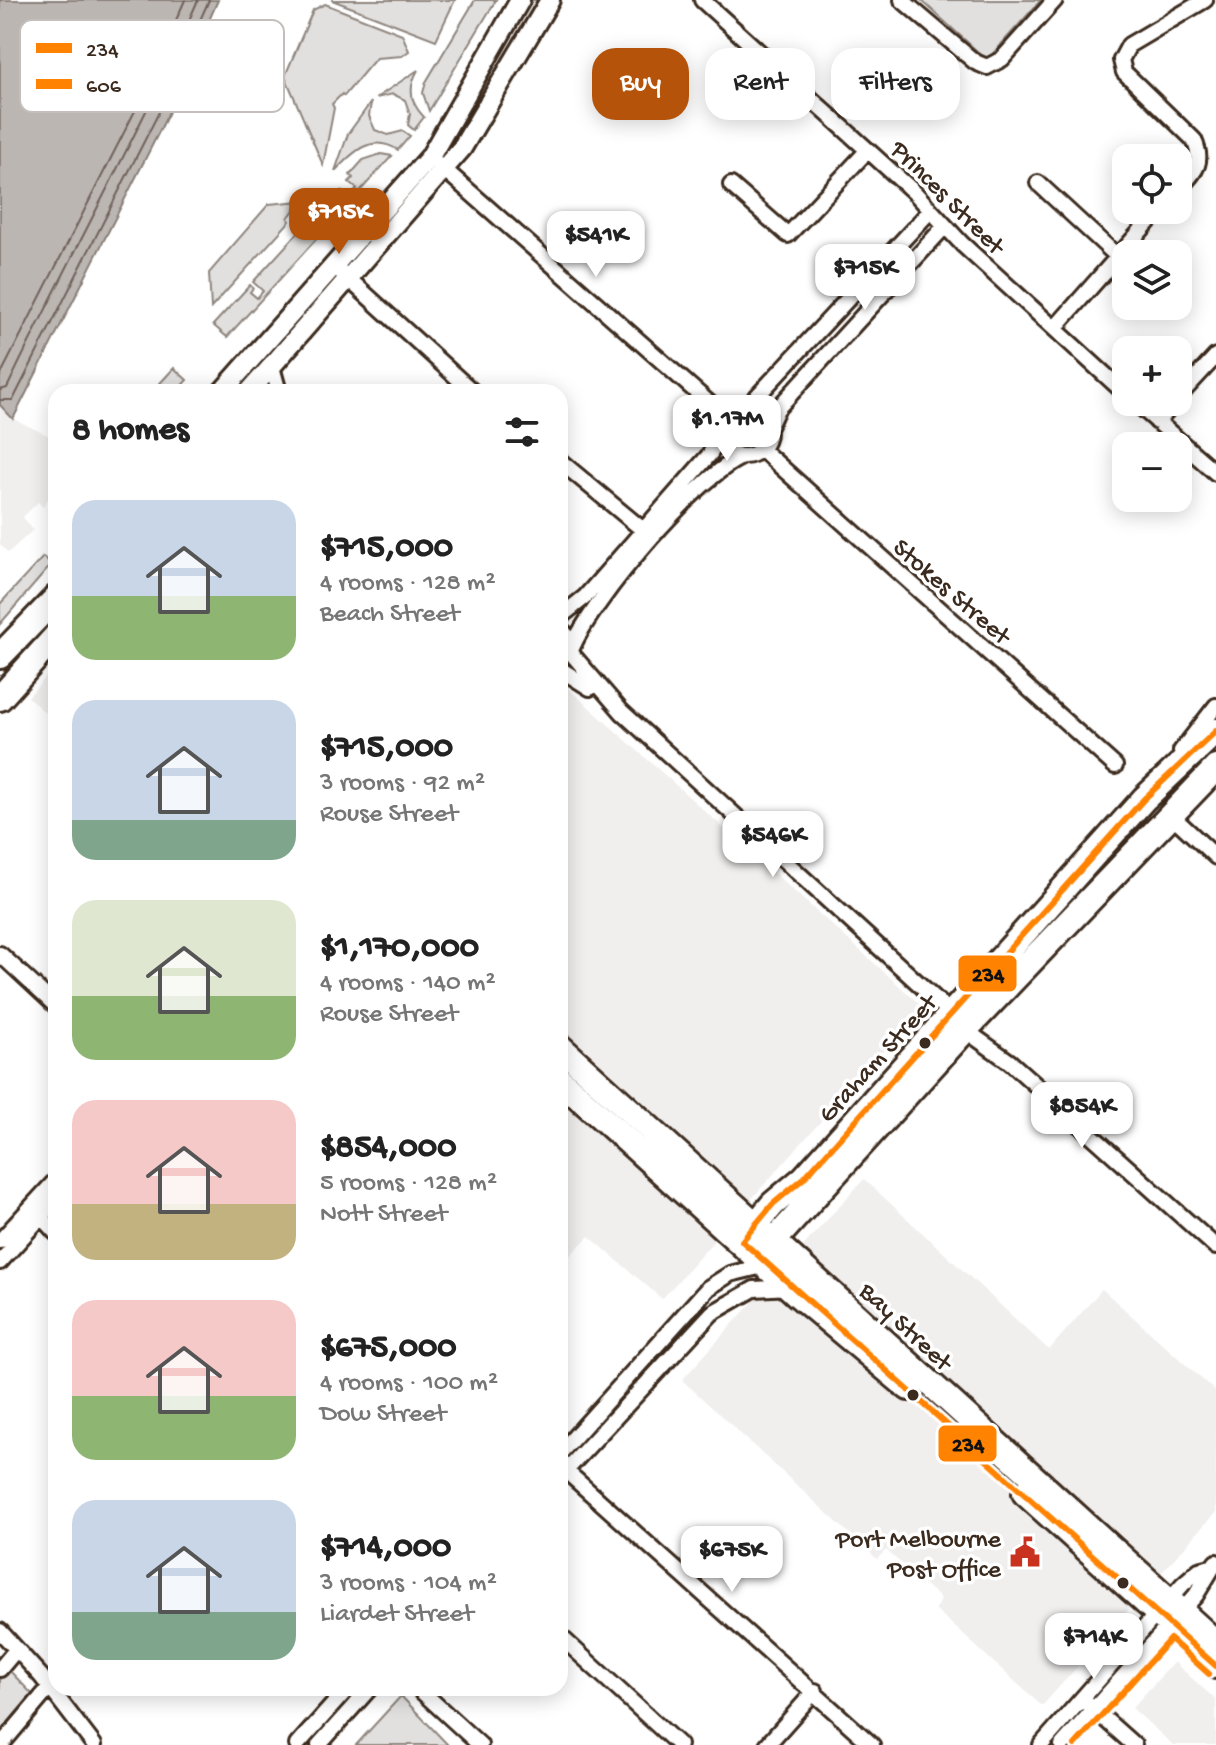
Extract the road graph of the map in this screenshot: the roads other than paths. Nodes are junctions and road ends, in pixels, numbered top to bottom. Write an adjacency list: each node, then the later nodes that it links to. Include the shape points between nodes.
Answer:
1 (520, 0): 10 (street)
2 (550, 0): 10 (street, via 468,140)
3 (702, 0): 9 (street, Princes Street)
4 (902, 0): 5 (street, via 987,67 1002,59)
5 (1055, 0)
6 (1183, 0): 8 (street)
7 (1205, 0): 8 (street)
8 (1166, 22): 11 (street, via 1125,49 1122,69 1194,140 1201,155)
9 (868, 150): 13 (street, via 788,235); 14 (street, Princes Street)
10 (437, 163): 20 (street); 33 (street)
11 (1192, 175)
12 (1038, 183): 18 (street)
13 (731, 185)
14 (931, 210): 16 (street, Princes Street); 30 (street)
15 (1146, 224): 17 (street)
16 (945, 226): 21 (street, Princes Street); 35 (street, via 777,409)
17 (1132, 240)
18 (1112, 251)
19 (1112, 262): 21 (street)
20 (341, 272): 23 (street); 26 (street); 29 (street)
21 (1055, 328): 24 (street, Princes Street)
22 (1216, 356): 25 (street)
23 (271, 363): 27 (street); 28 (street)
24 (1112, 381)
25 (1192, 382)
26 (240, 384)
27 (243, 384)
28 (277, 384)
29 (464, 384)
30 (747, 407): 33 (street); 35 (street, via 761,415)
31 (1150, 416): 34 (street)
32 (1162, 416): 34 (street)
33 (725, 417): 36 (street)
34 (1157, 422): 40 (street)
35 (768, 429): 37 (street)
36 (720, 432): 38 (street, via 730,451); 41 (street, via 710,454)
37 (761, 449): 38 (street); 54 (street, Stokes Street)
38 (744, 456): 41 (street, via 724,466)
39 (568, 468): 41 (street)
40 (1216, 473)
41 (648, 534): 42 (street); 46 (street, via 589,613)
42 (568, 611)
43 (48, 615): 47 (main road)
44 (568, 634): 46 (street)
45 (48, 645): 50 (main road)
46 (571, 651): 48 (street); 52 (street)
47 (0, 656)
48 (568, 656)
49 (568, 674): 52 (street)
50 (0, 698)
51 (1216, 706): 56 (street, Graham Street)
52 (622, 712): 61 (street)
53 (1216, 731): 56 (main road, Graham Street)
54 (1115, 766)
55 (1216, 768): 57 (main road, Graham Street)
56 (1144, 799): 61 (main road, Graham Street)
57 (1169, 813): 58 (street); 61 (main road, Graham Street)
58 (1216, 857)
59 (0, 954): 60 (street)
60 (48, 999)
61 (959, 1022): 69 (main road, Graham Street); 70 (street)
62 (568, 1055): 69 (main road, Bay Street)
63 (568, 1087): 69 (main road, Bay Street)
64 (48, 1193): 66 (street)
65 (48, 1205): 66 (street)
66 (37, 1212): 67 (street); 68 (street); 71 (street)
67 (48, 1224)
68 (0, 1241)
69 (759, 1245): 72 (main road, Bay Street); 73 (street)
70 (1216, 1247)
71 (1, 1259)
72 (795, 1276): 74 (street, via 744,1292); 79 (main road, Bay Street, via 890,1370)
73 (684, 1315): 74 (street); 75 (street)
74 (706, 1318): 76 (street)
75 (568, 1444)
76 (568, 1469)
77 (568, 1478): 88 (street)
78 (1214, 1564): 79 (street, via 1199,1570)
79 (1169, 1613): 82 (main road, Bay Street); 84 (main road, Bay Street); 93 (street)
80 (0, 1631): 83 (street)
81 (568, 1643): 99 (street)
82 (1216, 1643)
83 (15, 1651): 85 (street); 86 (street)
84 (1216, 1666)
85 (0, 1669)
86 (48, 1685)
87 (48, 1689): 94 (street)
88 (815, 1691): 100 (street); 101 (street)
89 (57, 1696): 95 (street)
90 (341, 1696): 96 (street)
91 (363, 1696): 97 (street)
92 (427, 1696): 98 (street)
93 (1088, 1705): 102 (street); 103 (street); 104 (street)
94 (1, 1745)
95 (94, 1745)
96 (297, 1745)
97 (319, 1745)
98 (480, 1745)
99 (679, 1745)
100 (767, 1745)
101 (872, 1745)
102 (1041, 1745)
103 (1062, 1745)
104 (1134, 1745)

